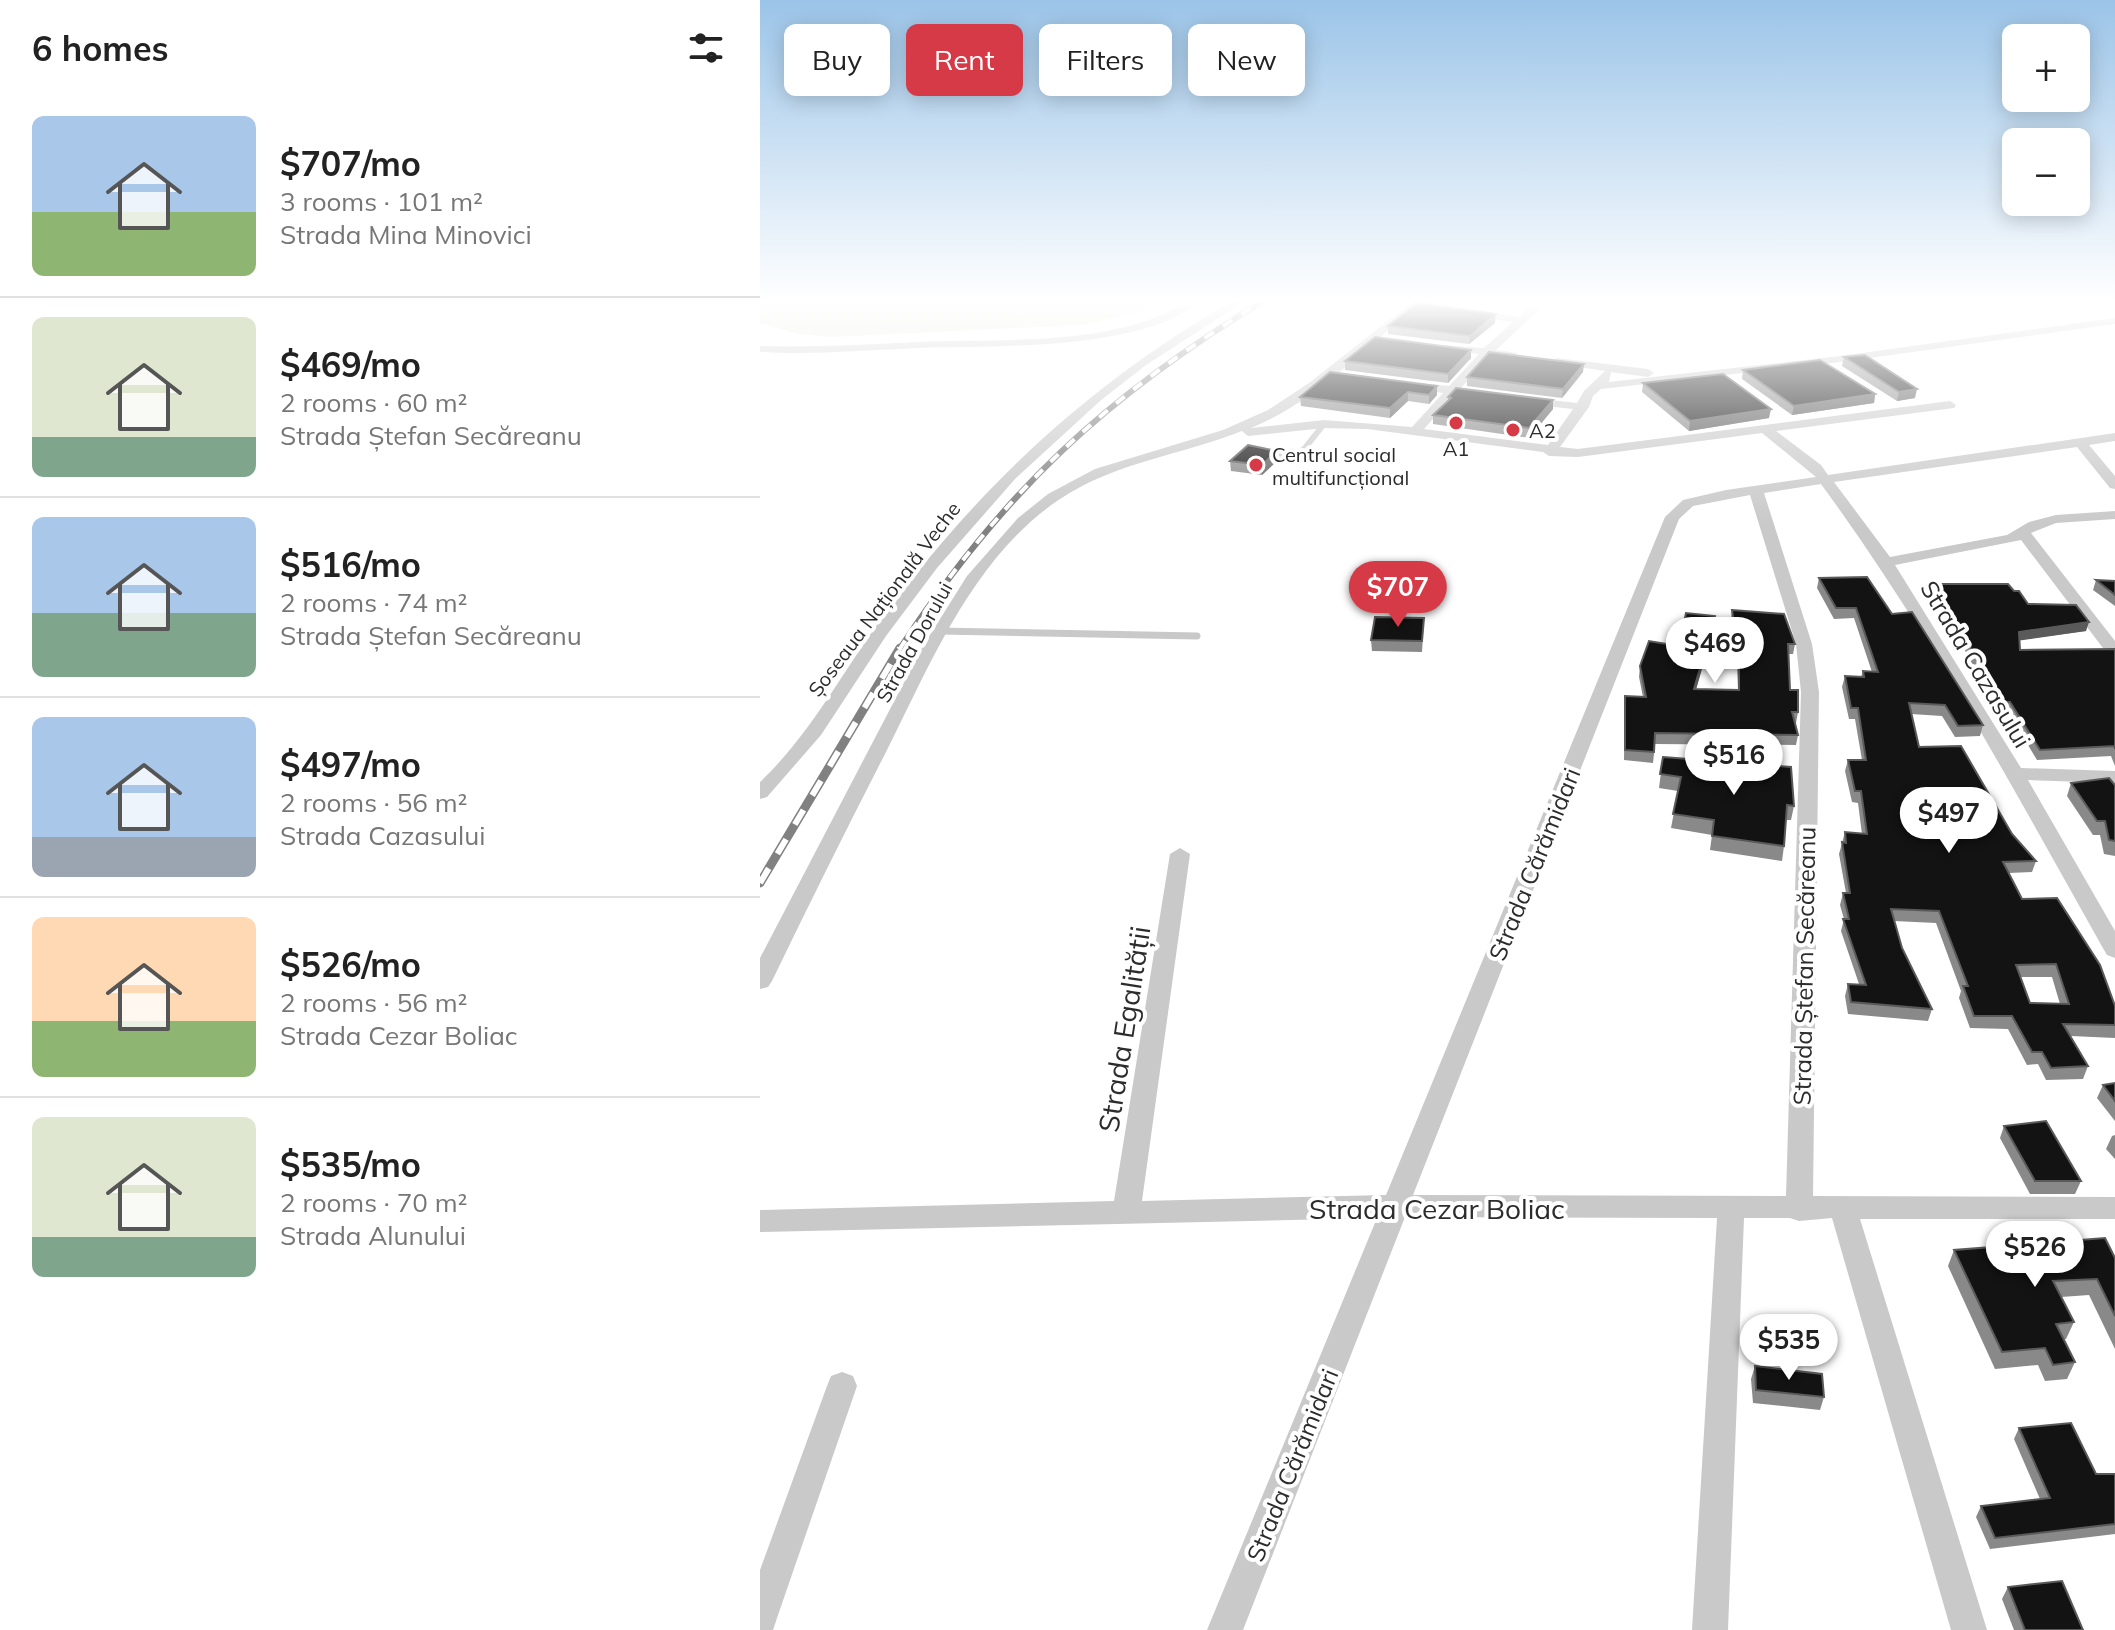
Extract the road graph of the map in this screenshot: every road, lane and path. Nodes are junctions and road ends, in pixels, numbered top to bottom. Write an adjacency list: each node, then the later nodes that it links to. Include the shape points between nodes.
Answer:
1 (1125, 374): 44 (street, Șoseaua Națională Veche, via 988,495 893,614 790,762)
2 (1334, 374): 19 (street, Strada Dorului)
3 (1467, 374): 12 (street)
4 (1606, 374): 11 (street)
5 (1658, 374): 8 (street)
6 (1710, 374): 8 (street)
7 (1722, 374): 9 (street)
8 (1679, 377): 11 (street)
9 (1732, 382)
10 (1404, 384): 12 (street)
11 (1602, 386): 17 (street, via 1587,395)
12 (1451, 391): 13 (street); 25 (street)
13 (1495, 396)
14 (1510, 398): 17 (street)
15 (1886, 403): 18 (street)
16 (1950, 405): 18 (street)
17 (1583, 407): 28 (street)
18 (1899, 411): 22 (street)
19 (1272, 414): 23 (street); 26 (street, Strada Dorului)
20 (1780, 416): 22 (street)
21 (1324, 424): 23 (street); 25 (street); 30 (lane, via 1298,457)
22 (1792, 425): 24 (street)
23 (1287, 427): 26 (street)
24 (1765, 429): 31 (street); 33 (street, Strada Cazasului)
25 (1416, 430): 32 (street)
26 (1215, 436): 39 (street, Strada Dorului, via 1117,466 1053,497 984,565)
27 (2115, 437): 29 (street, Strada Cărămidari)
28 (1560, 439): 31 (street); 32 (street)
29 (2080, 442): 33 (street, Strada Cărămidari); 34 (street)
30 (1252, 450)
31 (1610, 450): 32 (street)
32 (1549, 452)
33 (1826, 480): 35 (street, Strada Cărămidari); 38 (street, Strada Cazasului)
34 (2115, 485)
35 (1756, 490): 48 (street, Strada Cărămidari, via 1688,503 1672,517); 52 (street, Strada Ștefan Secăreanu, via 1804,644 1810,692)
36 (2115, 515): 37 (street, via 2048,521 2034,524)
37 (2024, 534): 38 (street); 41 (street)
38 (1886, 562): 42 (street, Strada Cazasului)
39 (939, 631): 40 (lane); 47 (street, Strada Dorului)
40 (1197, 636)
41 (2115, 652)
42 (2015, 774): 43 (street); 46 (street, Strada Cazasului)
43 (2115, 777)
44 (760, 793)
45 (1180, 854): 53 (street, Strada Egalității)
46 (2115, 950)
47 (760, 981)
48 (1398, 1206): 50 (street, Strada Cezar Boliac); 53 (street, Strada Cezar Boliac); 57 (street, Strada Cărămidari)
49 (2115, 1208): 51 (street, Strada Cezar Boliac)
50 (1731, 1209): 52 (street, Strada Cezar Boliac); 58 (street)
51 (1843, 1209): 52 (street, Strada Cezar Boliac); 59 (street)
52 (1799, 1210)
53 (1126, 1214): 54 (street, Strada Cezar Boliac)
54 (760, 1221)
55 (842, 1386): 56 (street)
56 (760, 1618)
57 (1225, 1630)
58 (1710, 1630)
59 (1969, 1630)

